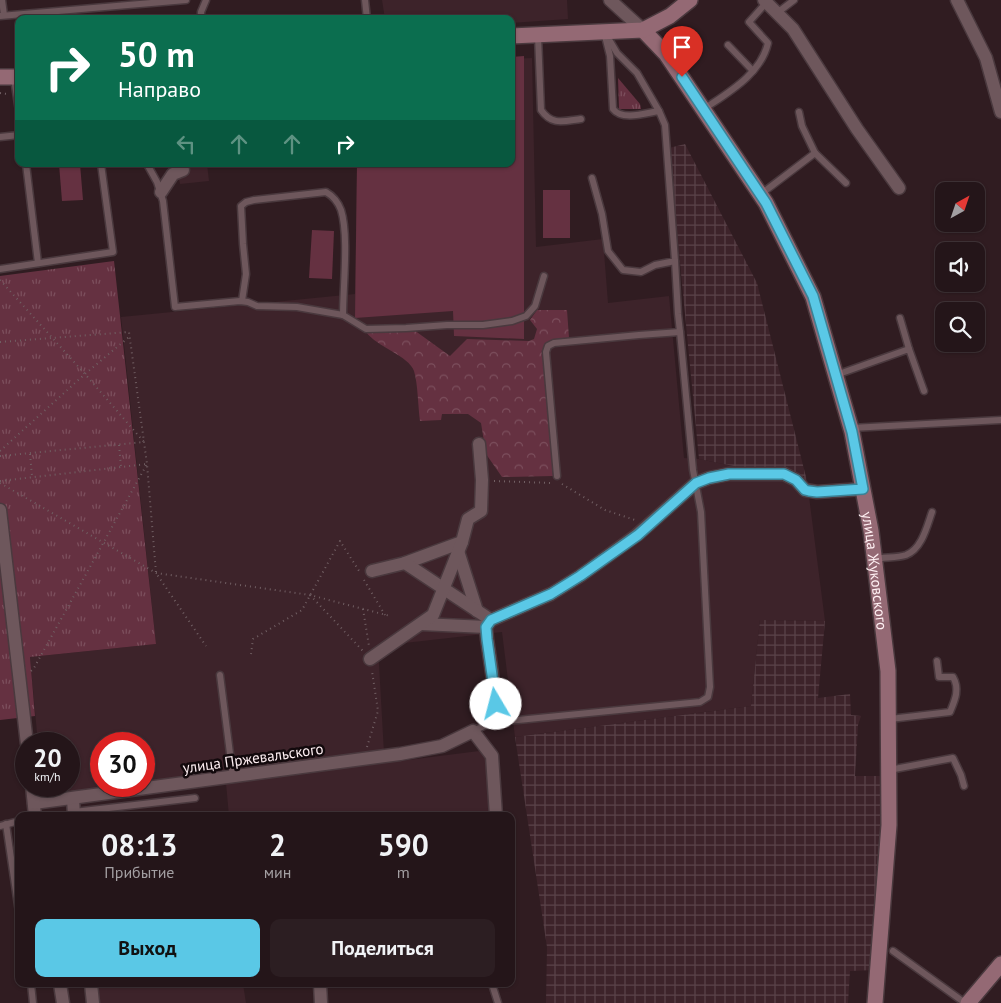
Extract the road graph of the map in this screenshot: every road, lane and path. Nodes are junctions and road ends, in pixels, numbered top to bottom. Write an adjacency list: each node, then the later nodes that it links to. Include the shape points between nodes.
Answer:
1 (2, 0): 13 (lane)
2 (186, 0): 9 (lane)
3 (206, 0): 14 (lane)
4 (365, 0): 15 (lane)
5 (610, 0): 16 (street, улица Жуковского)
6 (690, 0): 16 (street, via 670,16)
7 (794, 0): 12 (lane)
8 (957, 0): 29 (street, via 986,58)
9 (148, 1): 11 (lane)
10 (765, 1): 12 (street); 21 (lane, via 749,22 768,43 765,56)
11 (92, 4): 13 (lane)
12 (777, 13): 40 (street, via 793,29)
13 (2, 15)
14 (201, 15)
15 (367, 15)
16 (643, 30): 17 (street); 26 (street, улица Жуковского, via 666,54)
17 (604, 31): 18 (street); 27 (lane, via 617,53 637,73); 27 (lane, via 610,56 613,109 624,116)
18 (538, 34): 19 (street); 30 (lane, via 541,110 546,118 558,121)
19 (515, 36)
20 (728, 45): 21 (lane)
21 (752, 71): 26 (lane, via 743,82)
22 (11, 77): 25 (lane)
23 (0, 93): 24 (path)
24 (7, 94)
25 (15, 94)
26 (703, 110): 42 (street, улица Жуковского)
27 (660, 111): 43 (lane, via 666,125)
28 (799, 112): 33 (lane)
29 (1001, 112)
30 (580, 119)
31 (15, 135): 32 (lane)
32 (0, 137)
33 (815, 153): 39 (lane); 42 (lane)
34 (26, 167): 44 (lane)
35 (101, 167): 44 (lane, via 113,252)
36 (149, 167): 41 (lane)
37 (183, 170): 41 (street, via 173,174)
38 (592, 178): 43 (lane, via 608,251 623,270 641,272)
39 (846, 184)
40 (899, 188)
41 (161, 192): 48 (lane, via 175,307)
42 (760, 195): 57 (street, улица Жуковского, via 813,296)
43 (675, 261): 51 (lane)
44 (38, 263): 45 (lane)
45 (0, 268)
46 (544, 276): 49 (lane, via 535,306 526,316 512,321 366,329)
47 (0, 280): 53 (path)
48 (242, 301): 49 (lane, via 257,306 297,307); 49 (lane, via 246,274 241,206 254,200 326,192 341,209)
49 (343, 315)
50 (900, 318): 55 (lane)
51 (680, 332): 69 (lane, via 548,346); 75 (lane)
52 (130, 337): 53 (path, via 129,332); 56 (path); 61 (path)
53 (53, 338): 54 (path); 56 (path)
54 (0, 342)
55 (909, 349): 57 (lane); 58 (lane)
56 (85, 374): 61 (path); 64 (path)
57 (836, 375): 60 (street, улица Жуковского)
58 (924, 391)
59 (1001, 420): 60 (lane)
60 (851, 428): 76 (street, улица Жуковского)
61 (144, 442): 63 (path); 67 (path)
62 (479, 444): 71 (street)
63 (119, 445): 65 (path); 68 (path)
64 (0, 451)
65 (30, 454): 66 (path); 70 (path)
66 (0, 456)
67 (147, 464): 68 (path); 81 (path); 86 (path)
68 (121, 467): 70 (path)
69 (557, 476)
70 (32, 477): 72 (path)
71 (482, 480): 73 (path); 82 (street, via 481,511 468,519)
72 (0, 482): 81 (path)
73 (552, 483)
74 (561, 483): 79 (path, via 604,510)
75 (696, 483): 76 (street, via 729,474 784,474 809,491); 79 (street); 101 (lane, via 701,512 708,697 700,702)
76 (863, 489): 83 (street, улица Жуковского)
77 (0, 510): 99 (street)
78 (932, 512): 83 (lane, via 918,545 907,554)
79 (650, 525): 92 (street, via 551,594)
80 (340, 541): 88 (path)
81 (104, 543): 86 (path); 99 (path, via 34,668)
82 (460, 547): 84 (street); 87 (street); 90 (street)
83 (874, 559): 100 (street, улица Жуковского, via 888,671)
84 (405, 563): 85 (street); 87 (street)
85 (372, 571)
86 (156, 573): 88 (path); 94 (path)
87 (444, 589): 90 (street); 93 (street, via 433,616)
88 (310, 595): 89 (path); 95 (path, via 302,610 253,639); 96 (path)
89 (363, 609): 91 (path); 96 (path)
90 (477, 611): 92 (street)
91 (390, 616)
92 (488, 623): 93 (street); 101 (street)
93 (421, 624): 96 (street)
94 (206, 646)
95 (251, 654)
96 (370, 659): 104 (path, via 378,711)
97 (936, 661): 100 (lane, via 939,677 953,677 955,681 957,696 950,712)
98 (220, 675): 106 (lane)
99 (20, 679): 102 (street)
100 (888, 720): 105 (street, улица Жуковского)
101 (499, 721): 103 (lane)
102 (27, 732)
103 (472, 732): 104 (street, улица Пржевальского, via 442,746); 115 (street, via 492,756)
104 (363, 759): 106 (street, улица Пржевальского)
105 (889, 770): 107 (lane, via 953,758); 130 (street, улица Жуковского, via 889,826)
106 (234, 777): 109 (street, улица Пржевальского)
107 (964, 786)
108 (33, 797): 111 (street)
109 (72, 798): 111 (street, улица Пржевальского); 113 (street)
110 (195, 798): 114 (lane)
111 (34, 803): 112 (street)
112 (35, 812)
113 (74, 812)
114 (89, 812)
115 (496, 812)
116 (3, 825): 117 (lane)
117 (15, 890)
118 (893, 951): 131 (lane)
119 (1001, 964): 131 (street)
120 (31, 987): 125 (lane)
121 (60, 987): 126 (street)
122 (91, 987): 127 (street)
123 (320, 987): 128 (street)
124 (493, 987): 129 (lane)
125 (33, 1003)
126 (63, 1003)
127 (93, 1003)
128 (322, 1003)
129 (498, 1003)
130 (875, 1003)
131 (966, 1003)

